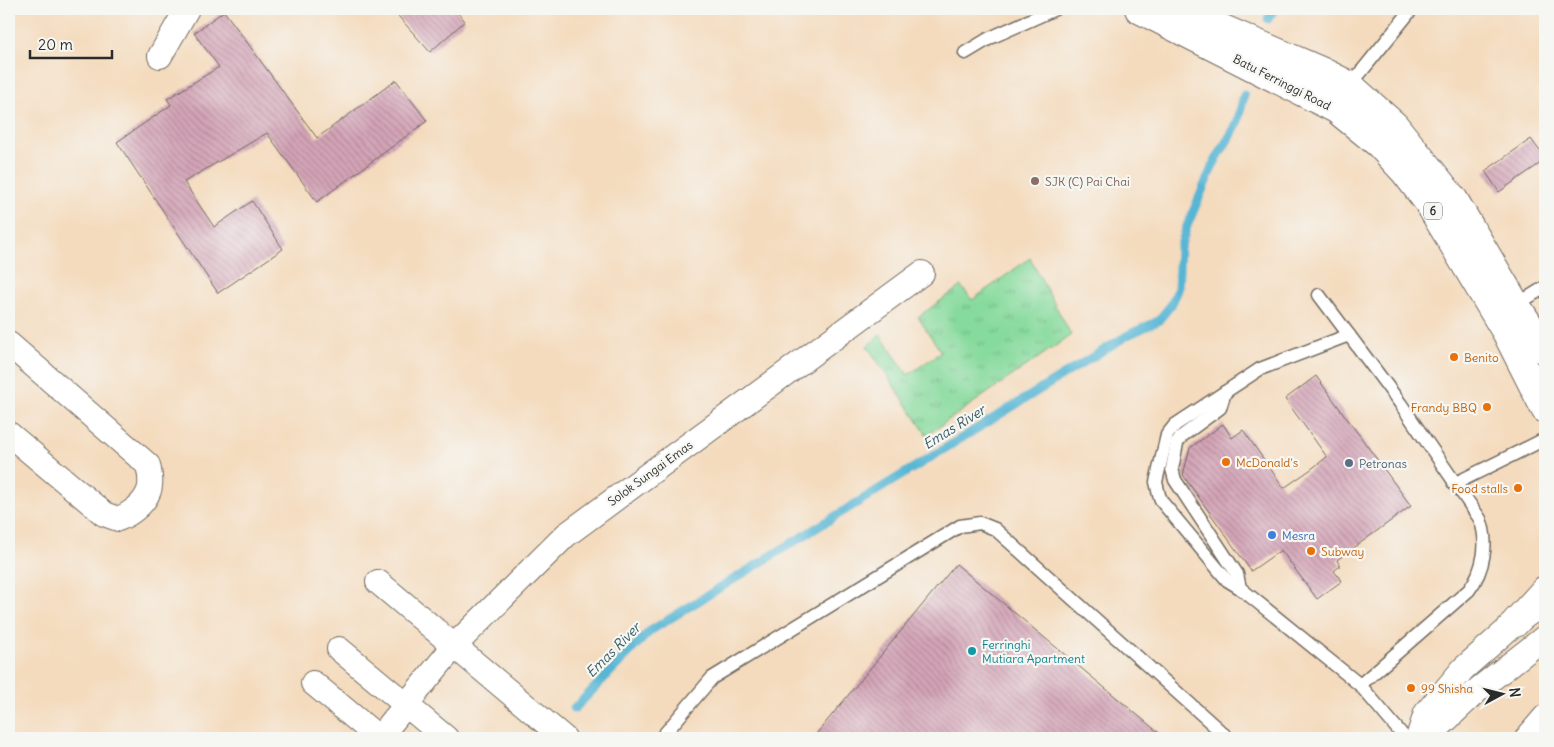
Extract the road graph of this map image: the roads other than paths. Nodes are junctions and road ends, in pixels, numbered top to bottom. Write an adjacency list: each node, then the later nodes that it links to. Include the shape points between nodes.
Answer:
1 (187, 9): 7 (street)
2 (1055, 9): 6 (lane)
3 (1139, 9): 9 (main road, Batu Ferringgi Road / 6)
4 (1177, 9): 8 (main road, Batu Ferringgi Road / 6)
5 (1412, 9): 8 (lane)
6 (965, 53)
7 (160, 56)
8 (1349, 85): 9 (lane); 13 (main road, Batu Ferringgi Road / 6, via 1395,126 1454,200)
9 (1336, 109): 14 (main road, Batu Ferringgi Road / 6, via 1379,144 1428,202)
10 (922, 273): 29 (street, Solok Sungai Emas, via 566,535)
11 (1545, 287): 13 (lane)
12 (1319, 295): 15 (lane)
13 (1516, 306): 14 (lane); 16 (main road, Batu Ferringgi Road / 6)
14 (1506, 332): 16 (lane); 19 (main road, Batu Ferringgi Road / 6)
15 (1349, 335): 18 (lane, via 1260,369); 22 (lane, via 1400,403)
16 (1543, 342)
17 (9, 344): 20 (street, via 148,465 151,480 148,494 130,514 118,519 104,514)
18 (1225, 392): 24 (lane, via 1220,408 1177,443 1172,469 1175,480 1237,574); 24 (lane, via 1175,425 1167,435 1156,488 1162,502 1227,580)
19 (1545, 409)
20 (9, 434)
21 (1545, 439): 22 (lane)
22 (1454, 484): 32 (lane, via 1484,529 1484,550 1475,581 1469,590)
23 (378, 582): 29 (street)
24 (1240, 588): 32 (lane)
25 (1545, 590): 27 (main road)
26 (1545, 602): 27 (street)
27 (1515, 623): 41 (street, via 1463,669 1426,713)
28 (1545, 637): 42 (street, via 1480,688)
29 (455, 644): 33 (street, Solok Sungai Emas); 37 (street)
30 (339, 649): 33 (street)
31 (313, 683): 35 (street)
32 (1360, 685): 40 (lane)
33 (406, 704): 35 (street, Solok Sungai Emas); 36 (street)
34 (1545, 717): 43 (street)
35 (379, 738)
36 (446, 738)
37 (564, 738)
38 (661, 738): 39 (lane, via 712,678 960,526 980,524 995,529)
39 (1228, 738)
40 (1406, 738)
41 (1418, 738)
42 (1427, 738)
43 (1527, 738)

